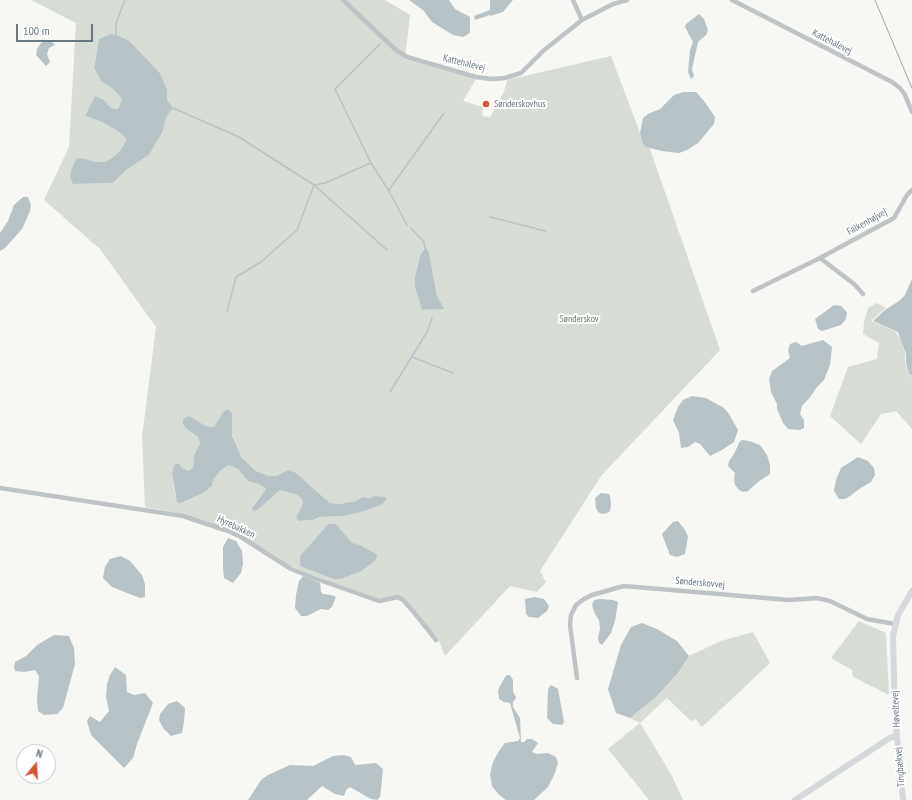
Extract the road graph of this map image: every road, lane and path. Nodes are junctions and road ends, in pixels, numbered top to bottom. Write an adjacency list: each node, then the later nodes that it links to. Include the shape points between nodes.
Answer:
1 (344, 0): 5 (street, Kattehalevej, via 396,50 407,57 491,79 521,73 543,51)
2 (573, 0): 5 (street)
3 (627, 0): 5 (street, Kattehalevej, via 613,4)
4 (732, 0): 6 (street, Kattehalevej, via 892,82 900,88)
5 (582, 20)
6 (912, 112)
7 (912, 190): 8 (street, Falkenhøjvej, via 894,218)
8 (820, 258): 9 (street, Falkenhøjvej); 10 (street)
9 (753, 291)
10 (863, 294)
11 (0, 488): 14 (street, Hyrebakken, via 183,516 228,531 311,577 380,601 398,597 408,605)
12 (912, 591): 13 (street, Høveltevej)
13 (895, 624): 15 (street, Sønderskovvej, via 866,619 830,601 817,598 789,600 624,586 592,595 576,605 570,625); 16 (street, Høveltevej, via 893,651)
14 (436, 640)
15 (577, 678)
16 (897, 735): 17 (street, Høveltevej); 18 (street, Tingbækvej)
17 (795, 800)
18 (903, 800)

